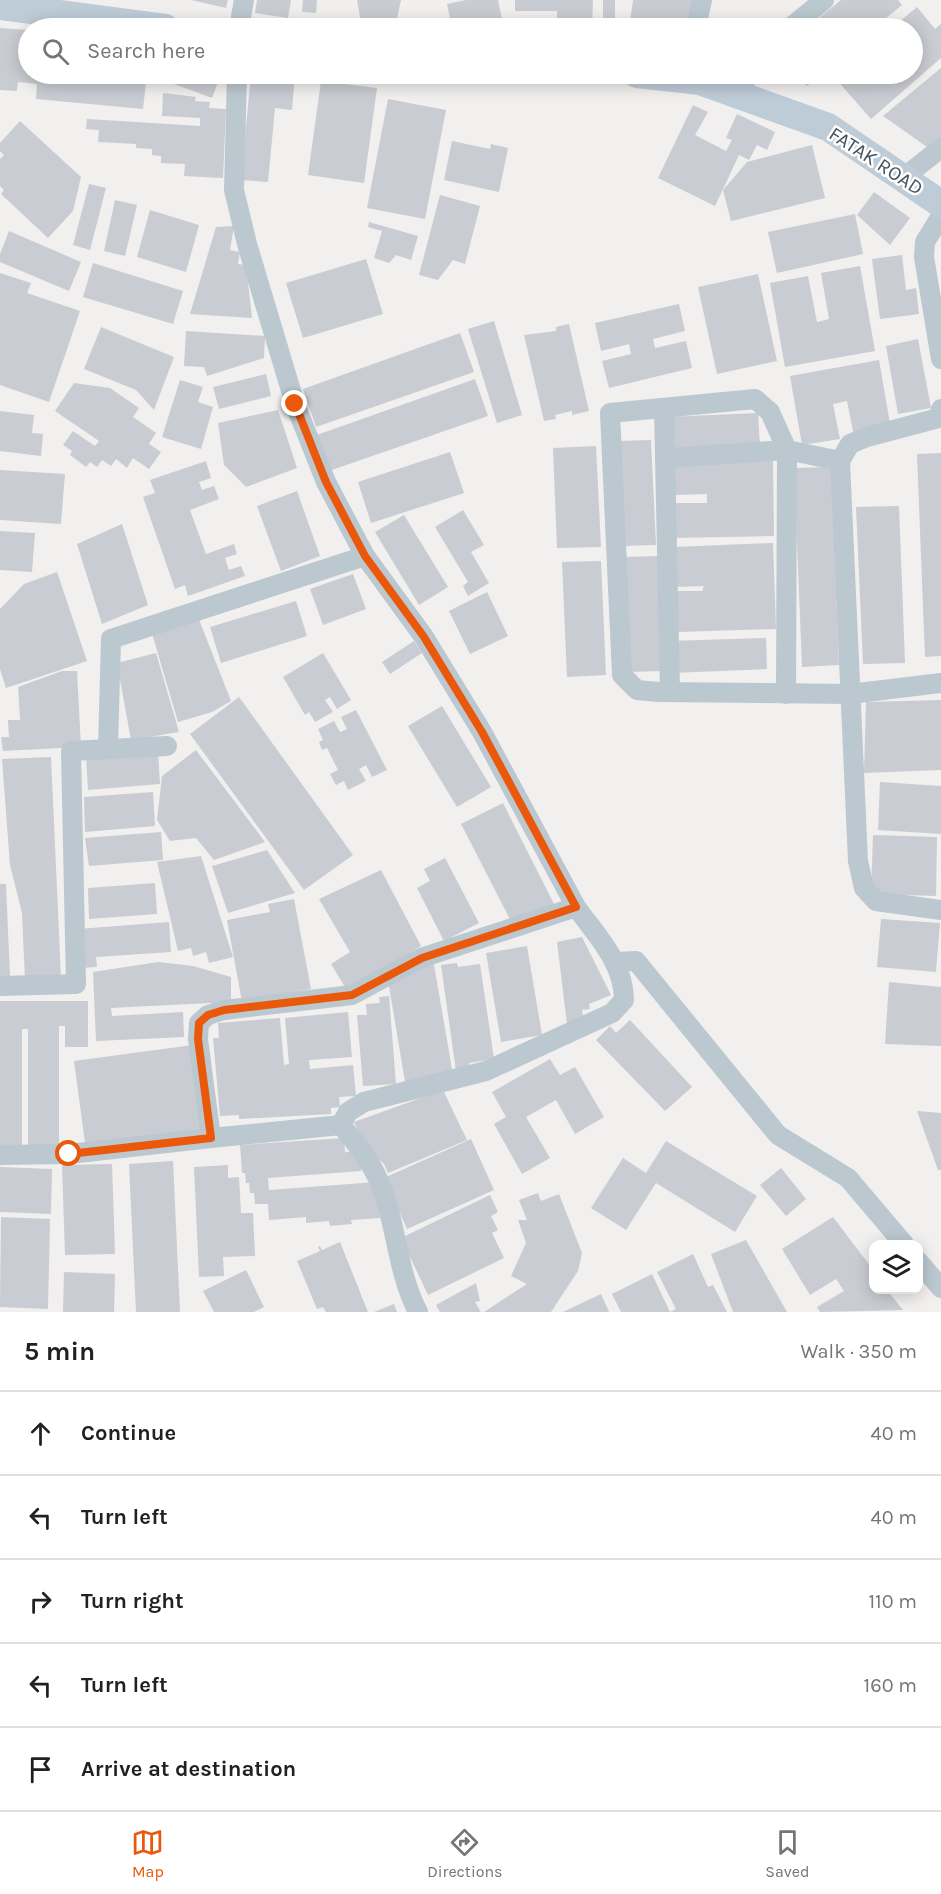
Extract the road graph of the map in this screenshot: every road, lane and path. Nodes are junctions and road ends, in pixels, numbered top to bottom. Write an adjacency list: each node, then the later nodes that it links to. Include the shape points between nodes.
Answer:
1 (244, 0): 7 (street)
2 (702, 0): 8 (street)
3 (824, 0): 9 (street)
4 (0, 6): 5 (main road)
5 (49, 6): 6 (main road)
6 (112, 18)
7 (241, 18)
8 (698, 18)
9 (802, 18)
10 (237, 84): 22 (street, via 234,190 247,244 295,404 326,482)
11 (744, 84): 13 (main road, FATAK ROAD, via 828,128)
12 (941, 148): 13 (street)
13 (903, 178): 14 (main road, FATAK ROAD)
14 (941, 204)
15 (941, 216): 16 (street, via 925,242 924,258)
16 (941, 359)
17 (664, 408): 19 (street, via 755,399 770,412); 20 (street); 24 (street, via 610,413 622,675 637,690)
18 (941, 409): 21 (street, via 939,418 850,444)
19 (787, 450): 20 (street); 21 (street); 25 (street)
20 (665, 458): 24 (street)
21 (840, 461): 26 (street)
22 (365, 556): 28 (street, via 111,639); 29 (street, via 424,637 482,732)
23 (941, 682): 26 (street)
24 (670, 692): 25 (street)
25 (786, 694): 26 (street)
26 (850, 694): 30 (street, via 858,861 864,888 876,901)
27 (167, 746): 28 (street)
28 (108, 748): 32 (street, via 71,751 76,984)
29 (576, 907): 31 (street); 34 (street, via 422,958 352,995 208,1015 199,1023 198,1039)
30 (941, 910)
31 (616, 962): 33 (street, via 624,982 624,1000 612,1013 486,1071 364,1102 348,1112); 36 (street, via 636,961 778,1135 848,1178)
32 (0, 986)
33 (341, 1125): 34 (street); 39 (street, via 362,1150 378,1179 401,1268)
34 (211, 1138): 35 (street, via 69,1154)
35 (0, 1155)
36 (900, 1240)
37 (923, 1267): 38 (street)
38 (941, 1288)
39 (418, 1312)

